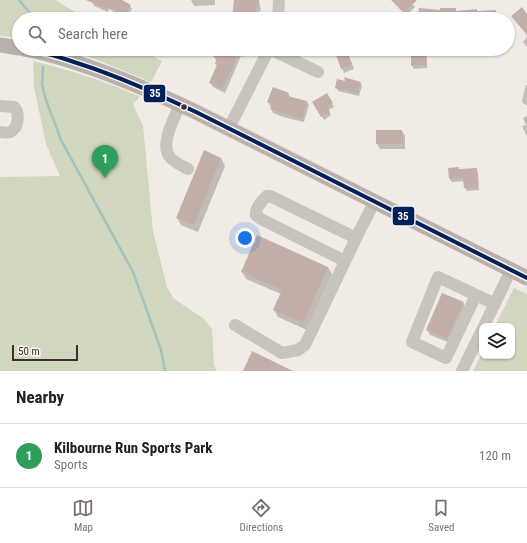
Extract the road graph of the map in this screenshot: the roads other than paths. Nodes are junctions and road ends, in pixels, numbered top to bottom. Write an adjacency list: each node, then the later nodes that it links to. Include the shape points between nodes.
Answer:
1 (280, 0): 2 (street)
2 (279, 12)
3 (0, 45): 4 (main road)
4 (12, 47)
5 (54, 56): 9 (main road, via 92,67)
6 (266, 56): 11 (street)
7 (285, 56): 8 (street)
8 (318, 72)
9 (180, 104): 11 (main road); 13 (street, via 168,134 166,149 170,158)
10 (0, 106): 12 (street, via 14,107 18,120 16,127 9,132)
11 (229, 128): 14 (main road)
12 (0, 132)
13 (188, 169)
14 (375, 201): 15 (street); 17 (main road)
15 (356, 238): 16 (street); 16 (street, via 270,196 264,198 255,212 261,219)
16 (345, 261): 22 (street, via 305,345 298,350 282,353)
17 (511, 270): 18 (main road); 20 (street)
18 (527, 278)
19 (476, 295): 19 (street, via 438,276 412,342 446,358); 20 (street)
20 (495, 304): 21 (street)
21 (486, 323)
22 (235, 325)
23 (479, 336): 24 (street)
24 (462, 371)

